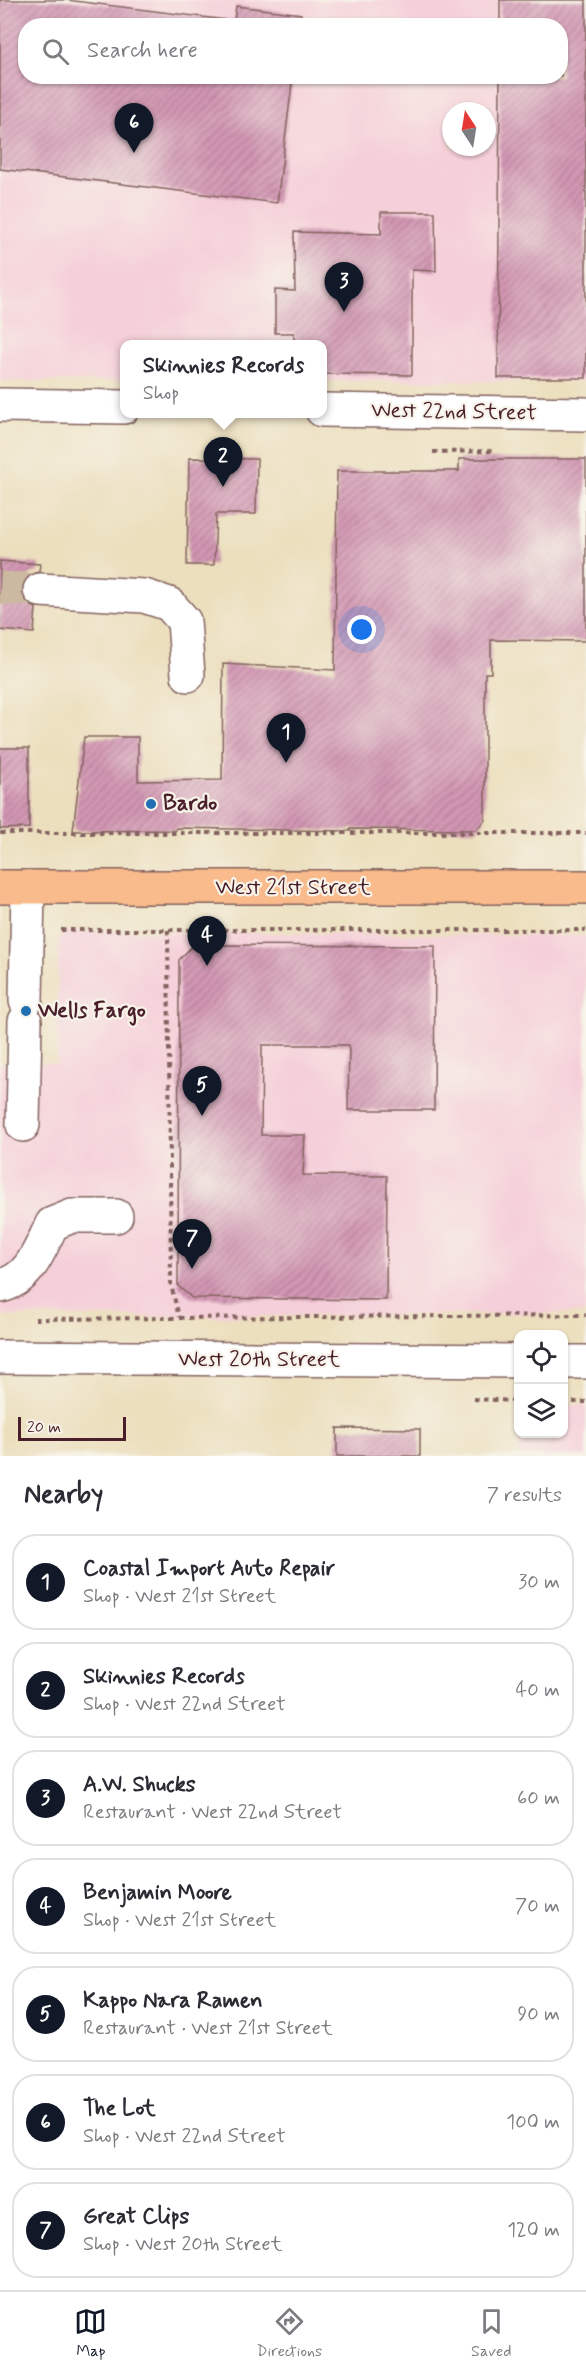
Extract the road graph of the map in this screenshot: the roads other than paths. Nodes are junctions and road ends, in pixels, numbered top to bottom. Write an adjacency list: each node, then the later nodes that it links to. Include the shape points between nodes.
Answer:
1 (0, 405): 2 (street)
2 (120, 407)
3 (327, 410): 4 (street, West 22nd Street)
4 (586, 414)
5 (40, 590): 6 (street, via 144,596 169,604 184,621)
6 (188, 675)
7 (14, 887): 8 (main road, West 21st Street); 9 (street, via 28,930)
8 (586, 887)
9 (23, 1125)
10 (116, 1216): 11 (street, via 72,1216 52,1224 33,1264 21,1276)
11 (0, 1286)
12 (0, 1357): 13 (street, West 20th Street)
13 (514, 1361)
14 (568, 1362): 15 (street)
15 (586, 1362)

